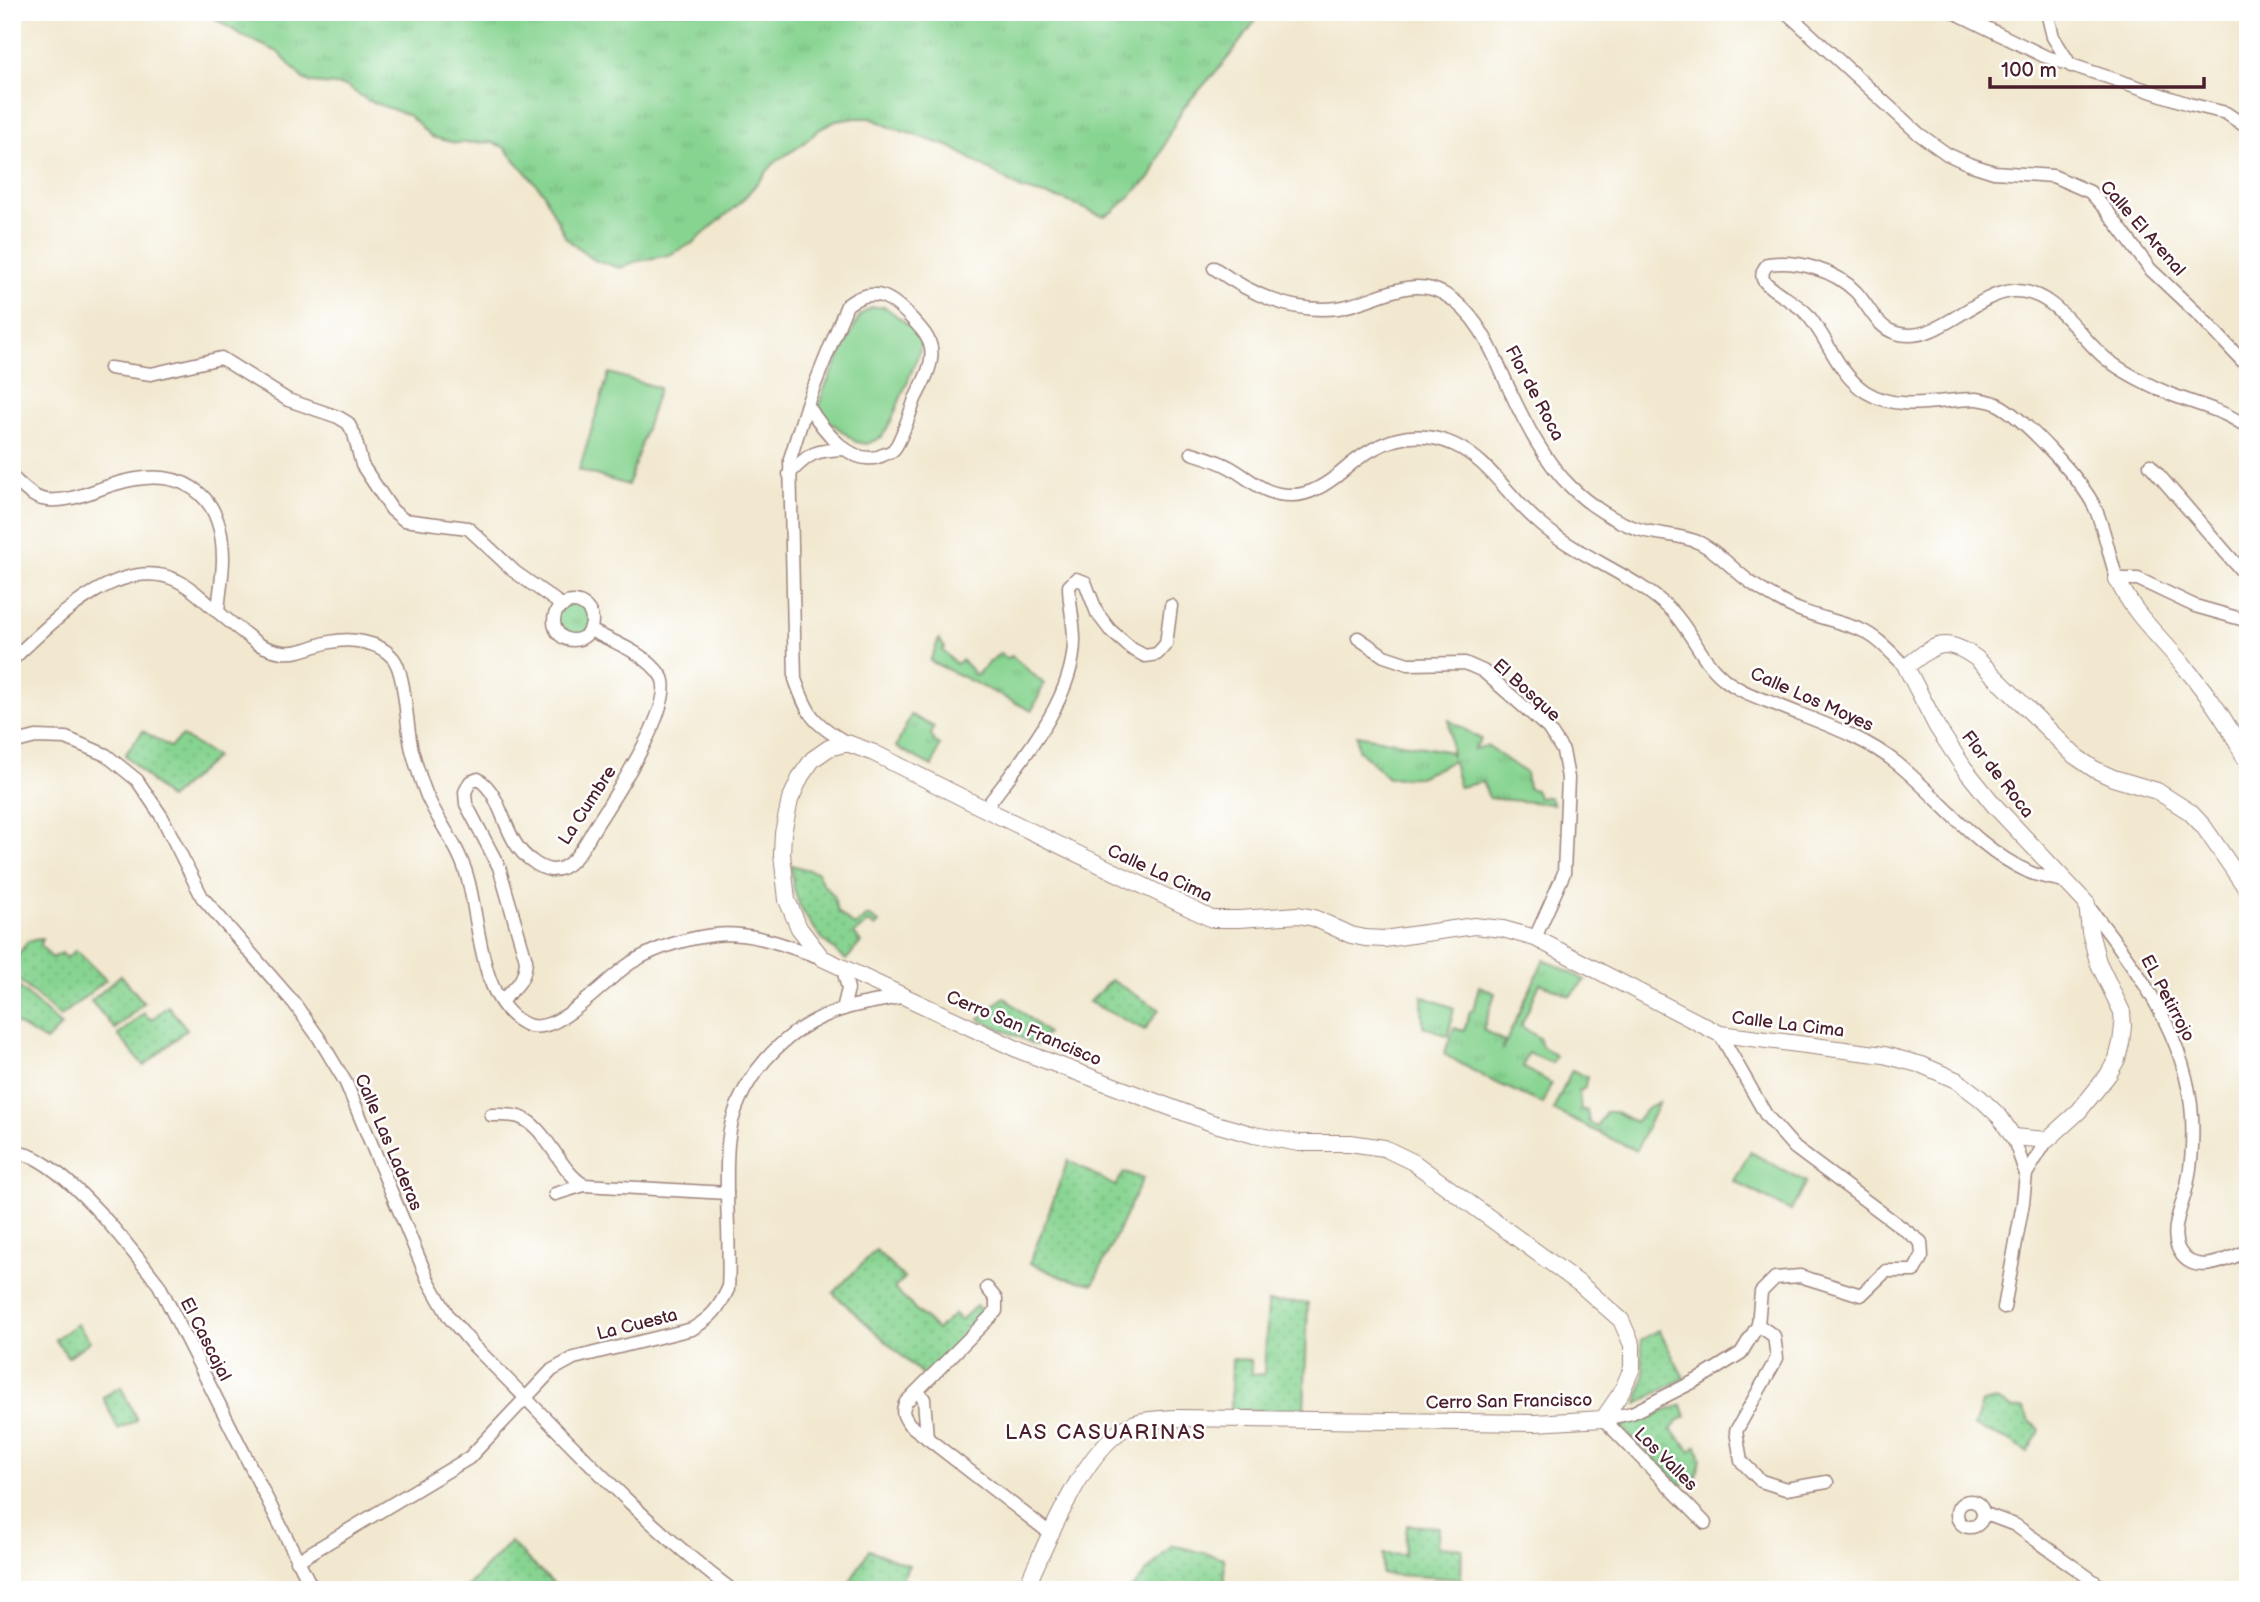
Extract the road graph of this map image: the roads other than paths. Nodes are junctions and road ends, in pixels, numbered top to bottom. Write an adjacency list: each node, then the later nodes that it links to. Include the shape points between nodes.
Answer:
1 (1786, 12): 7 (street, Calle El Arenal, via 1919,134 1947,154 1994,172 2053,176 2090,192 2150,270)
2 (1954, 12): 4 (street)
3 (2047, 12): 4 (street, via 2053,37)
4 (2071, 66): 5 (street, via 2226,113)
5 (2248, 128)
6 (1214, 268): 25 (street, Flor de Roca, via 1255,294 1298,306 1337,308 1417,285 1444,293 1469,313 1481,330 1550,461 1595,508 1637,529 1698,542 1779,601 1863,631)
7 (2248, 367)
8 (110, 368): 18 (street, via 151,374 221,358 288,400 338,417 348,423 362,465 392,510 404,520 468,528 515,572)
9 (807, 404): 11 (street); 11 (street, via 847,305 859,296 873,294 897,302 926,335 931,351 928,369 894,449 880,457 861,458); 14 (street)
10 (2248, 428): 17 (street, via 2121,369 2051,304 2029,292 1989,298 1930,331 1908,336 1878,322 1857,293 1833,274 1768,264 1765,282 1805,312 1866,392 1913,404 1985,400 2017,420 2089,495)
11 (845, 449): 14 (street, via 819,450)
12 (1192, 453): 30 (street, Calle Los Moyes, via 1232,469 1257,487 1295,495 1334,480 1390,439 1422,436 1454,445 1480,460 1537,522 1673,612 1723,678 1744,692 1869,744 1897,763 1994,852 2030,873)
13 (2150, 465): 16 (street)
14 (789, 474): 27 (street, via 795,679 804,706 820,728)
15 (12, 477): 20 (street, via 43,499 62,500 144,477 189,484 203,495 221,533)
16 (2248, 578)
17 (2117, 579): 21 (street, via 2138,579 2195,606); 28 (street, via 2136,614 2218,710)
18 (563, 606): 22 (street, via 575,603 586,608 592,618); 22 (street, via 555,621 563,637 575,640)
19 (1171, 606): 29 (street, via 1166,644 1157,654 1145,656 1110,630 1097,613 1085,582 1076,579 1069,586 1074,640 1065,689 1033,744)
20 (218, 612): 24 (street, via 175,579 131,576 110,583 55,620); 37 (street, Cerro San Francisco, via 270,649 297,652 353,640 376,645 393,658 401,675 412,751 428,796 467,875 479,941)
21 (2248, 621)
22 (590, 630): 37 (street, La Cumbre, via 655,668 663,678 663,704 625,780 565,867 551,870 523,855 514,845 488,786 478,779 470,782 466,804 499,867 526,960 526,973)
23 (1358, 638): 33 (street, El Bosque, via 1384,656 1408,664 1465,663 1483,671 1548,728 1563,751 1568,778 1564,873)
24 (12, 660)
25 (1906, 667): 30 (street, Flor de Roca, via 1964,768); 31 (street, via 1930,648 1945,643 1959,646 2085,762 2113,778 2157,791 2190,812)
26 (12, 743): 53 (street, Calle Las Laderas, via 36,737 66,738 106,755 136,780 162,817 202,897 294,1003 346,1083 428,1280 449,1317)
27 (847, 743): 29 (street, Calle La Cima); 34 (street, via 813,759 790,800 783,833 787,900 799,928)
28 (2248, 765)
29 (985, 809): 33 (street, Calle La Cima, via 1212,919 1298,915 1365,938 1474,926)
30 (2064, 881): 32 (street)
31 (2248, 891)
32 (2087, 904): 42 (street, via 2098,962 2122,1012 2121,1043 2117,1059 2095,1094); 48 (street, EL Petirrojo, via 2133,965 2164,1018 2185,1070 2192,1116 2188,1182 2175,1233 2179,1251 2189,1261 2209,1265)
33 (1535, 939): 39 (street, Calle La Cima)
34 (822, 958): 35 (street, Cerro San Francisco); 37 (street, Cerro San Francisco, via 767,939 715,935 637,959 556,1023 526,1025)
35 (843, 969): 36 (street, Cerro San Francisco); 38 (street, via 848,989)
36 (901, 997): 38 (street, La Cuesta); 54 (street, Cerro San Francisco, via 1021,1051 1213,1123 1300,1143 1384,1148 1413,1162 1580,1284 1621,1320 1632,1345 1632,1368)
37 (501, 1001)
38 (843, 1009): 46 (street, La Cuesta, via 791,1035 749,1080 728,1142)
39 (1720, 1034): 41 (street, Calle La Cima, via 1884,1055 1922,1065 1956,1080 1980,1098); 51 (street, via 1766,1115 1795,1148 1920,1242 1922,1256 1914,1271 1886,1271 1861,1295 1800,1276 1775,1278 1761,1292)
40 (491, 1115): 45 (street, via 520,1117 532,1124 573,1179)
41 (2013, 1137): 42 (street); 44 (street)
42 (2047, 1140): 44 (street)
43 (12, 1151): 60 (street, El Cascajal, via 32,1157 76,1189 159,1285)
44 (2026, 1174): 50 (street)
45 (584, 1185): 46 (street); 47 (street)
46 (727, 1193): 53 (street, La Cuesta, via 728,1289 708,1320 692,1329 574,1358 552,1370)
47 (555, 1194)
48 (2248, 1251)
49 (987, 1288): 52 (street, via 996,1299 996,1311)
50 (2004, 1308)
51 (1758, 1325): 54 (street, via 1741,1353 1699,1379 1632,1413); 56 (street, via 1774,1336 1777,1357 1736,1431 1741,1461 1761,1481 1786,1489)
52 (916, 1394): 55 (street, via 924,1399); 55 (street, via 906,1402 903,1415)
53 (526, 1397): 60 (street, La Cuesta, via 469,1458); 62 (street, Calle Las Laderas, via 630,1503)
54 (1603, 1419): 58 (street, Los Valles); 59 (street, Cerro San Francisco, via 1535,1423 1176,1418 1133,1423 1109,1441 1084,1471)
55 (928, 1438): 59 (street)
56 (1827, 1482)
57 (1983, 1513): 64 (street, via 2015,1525)
58 (1705, 1523)
59 (1051, 1534): 63 (street, Cerro San Francisco)
60 (297, 1561): 61 (street, El Cascajal)
61 (313, 1590)
62 (732, 1590)
63 (1025, 1590)
64 (2106, 1590)

